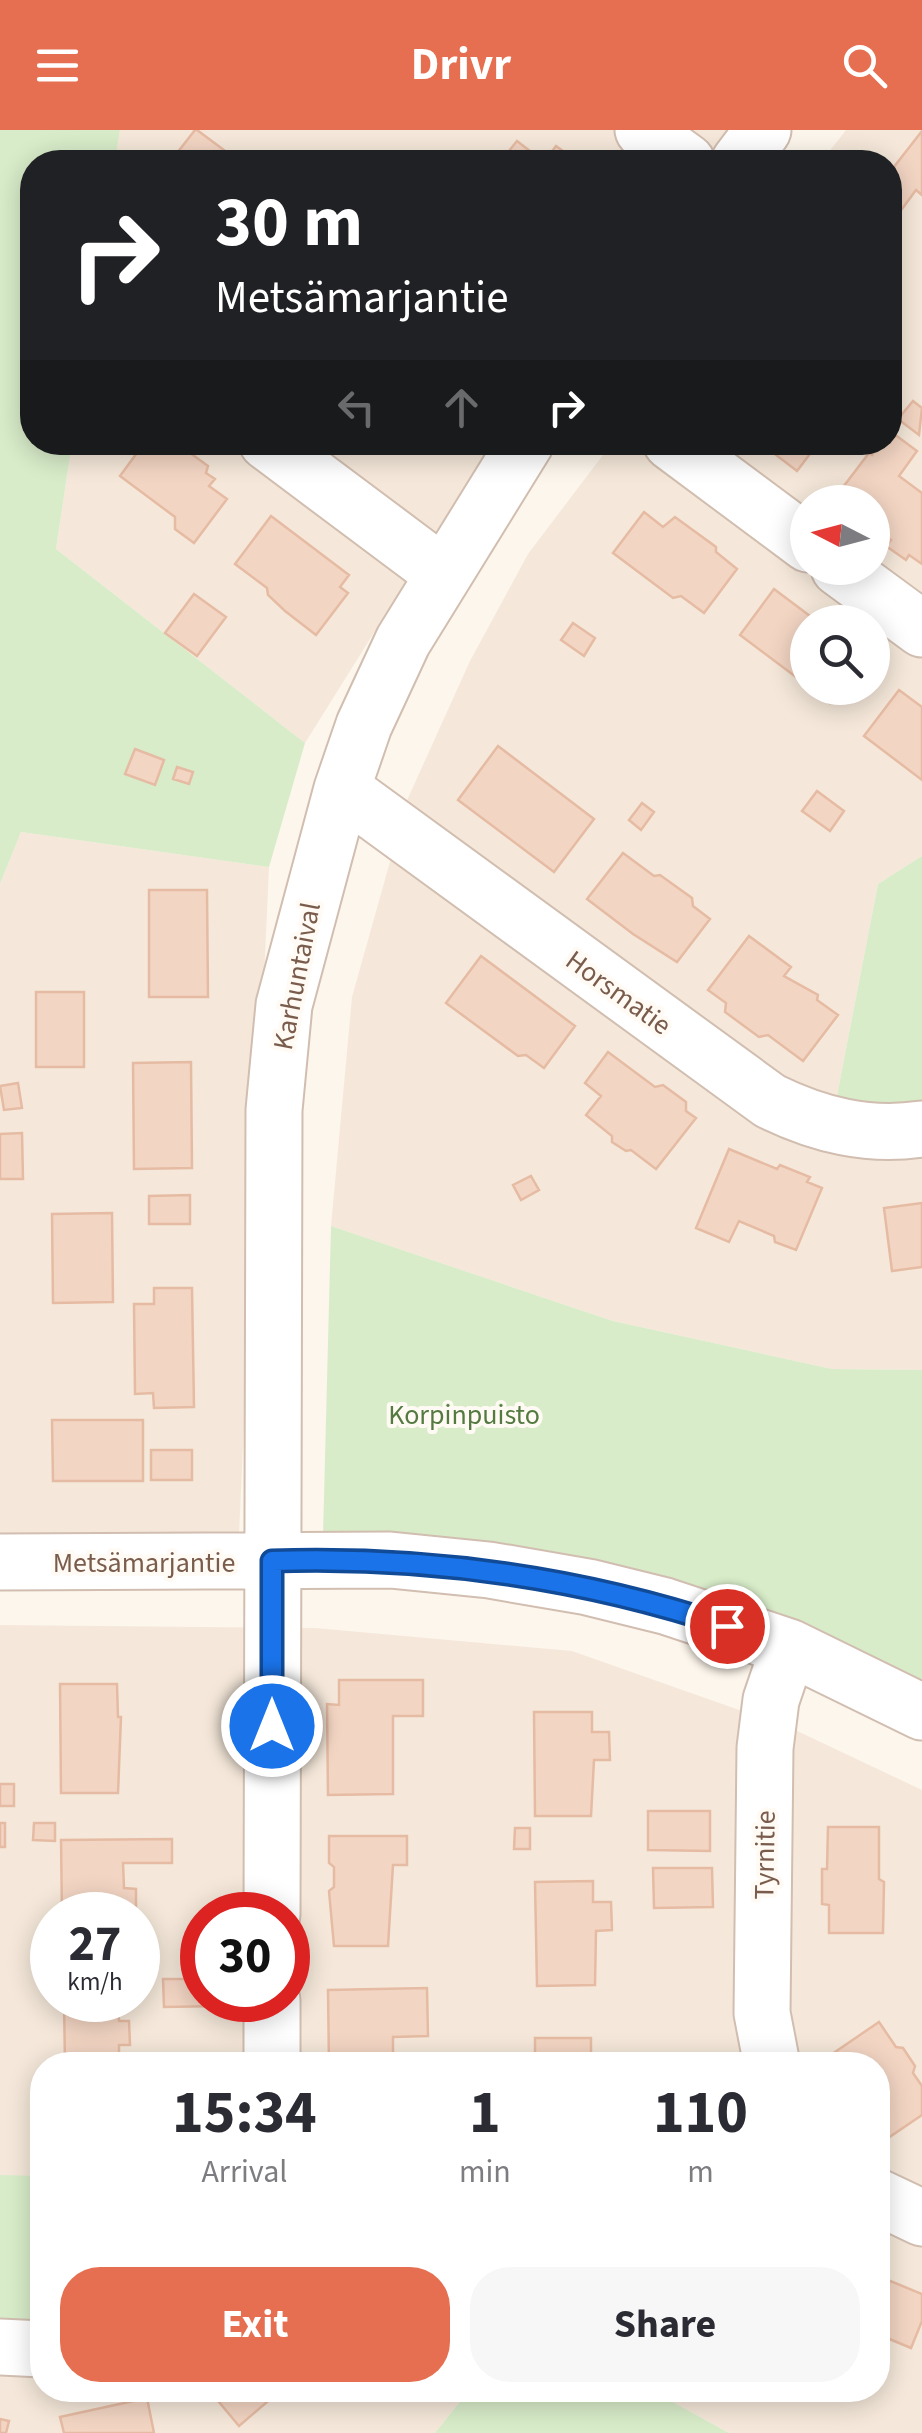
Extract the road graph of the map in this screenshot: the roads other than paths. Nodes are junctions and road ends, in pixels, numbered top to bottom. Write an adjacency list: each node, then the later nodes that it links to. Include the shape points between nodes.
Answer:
1 (643, 130): 3 (street)
2 (764, 130): 4 (street)
3 (670, 150)
4 (748, 150)
5 (284, 455): 9 (street)
6 (518, 455): 9 (street, Karhuntaival)
7 (688, 455): 8 (street)
8 (790, 531)
9 (442, 572): 12 (street, Karhuntaival, via 402,641)
10 (862, 585): 11 (street)
11 (922, 629)
12 (342, 789): 13 (street, Horsmatie, via 770,1102 836,1127); 14 (street, Karhuntaival, via 284,1004 274,1110)
13 (922, 1130)
14 (272, 1561): 15 (street, Metsämarjantie); 16 (street, Metsämarjantie, via 390,1560 489,1570 666,1606); 18 (street, Karhuntaival)
15 (0, 1562)
16 (789, 1647): 17 (street, Metsämarjantie); 21 (street, Tyrnitie, via 771,1700 765,1748 762,2013)
17 (922, 1712)
18 (272, 1892)
19 (272, 2022): 20 (street)
20 (272, 2052)
21 (770, 2052)
22 (890, 2202): 23 (street)
23 (922, 2218)
24 (0, 2347): 25 (street)
25 (30, 2348)

